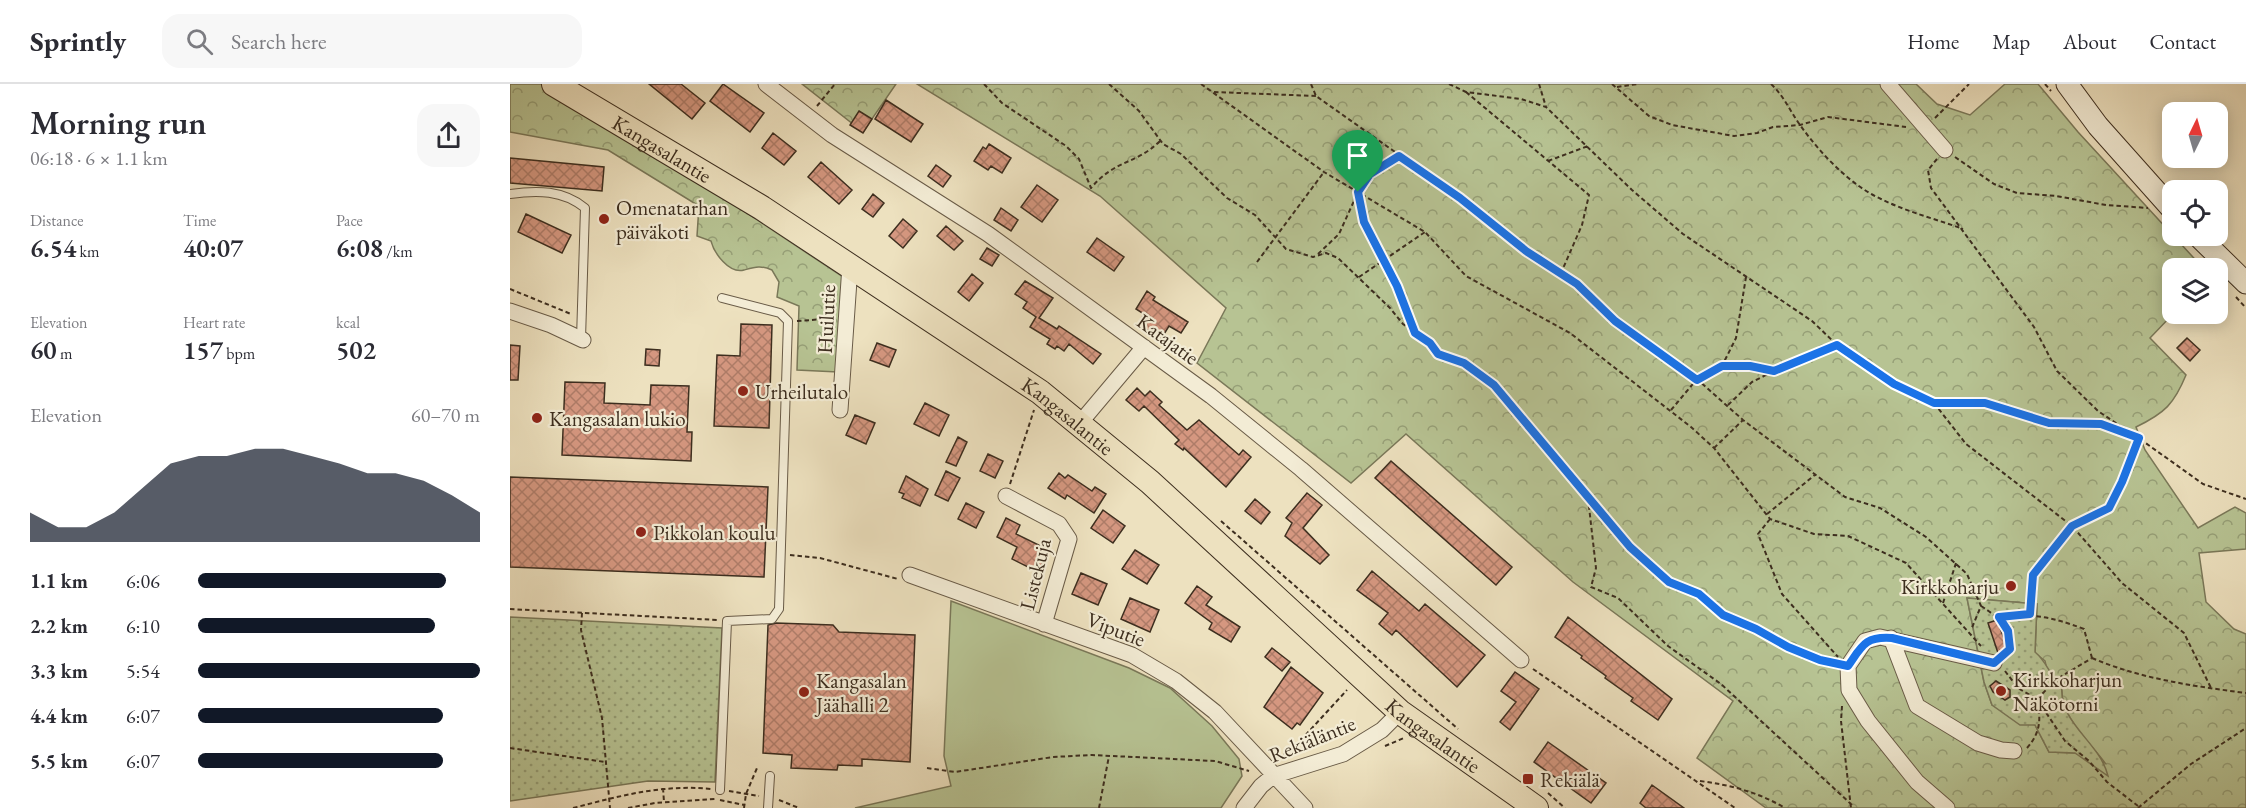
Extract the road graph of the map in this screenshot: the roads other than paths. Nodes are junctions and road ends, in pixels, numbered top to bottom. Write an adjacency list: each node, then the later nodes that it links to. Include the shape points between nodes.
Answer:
1 (554, 84): 9 (main road, Kangasalantie, via 762,208)
2 (766, 84): 14 (street, Katajatie, via 808,117 988,234)
3 (1888, 84): 5 (street)
4 (2067, 84): 7 (main road, via 2098,126)
5 (1945, 150)
6 (510, 194): 13 (lane, via 539,190 573,198 585,208)
7 (2162, 198)
8 (2208, 246): 10 (main road)
9 (850, 266): 15 (street, Huilutie); 16 (main road, Kangasalantie, via 1040,392)
10 (2246, 283)
11 (722, 298): 27 (lane, via 780,313 788,321 777,614 772,619 727,621)
12 (510, 311): 13 (street)
13 (582, 340)
14 (1144, 347): 16 (street); 21 (street, Katajatie, via 1301,469)
15 (840, 410)
16 (1080, 423): 23 (main road, Kangasalantie, via 1150,482)
17 (1006, 496): 19 (street, Listekuja, via 1059,524 1069,539)
18 (907, 578): 19 (street, Viputie)
19 (1044, 624): 26 (street, Viputie, via 1132,655 1176,681 1215,712 1251,765)
20 (1892, 638): 22 (street); 24 (street, via 1917,705 1978,743); 32 (street, via 1865,642 1848,666 1849,690 1868,721 1917,782)
21 (1521, 660)
22 (1994, 663)
23 (1400, 712): 26 (street, Rekiäläntie, via 1382,730 1343,754); 31 (main road, Kangasalantie)
24 (2014, 751)
25 (770, 776): 28 (lane)
26 (1273, 776): 29 (street, Rekiäläntie); 30 (street, Viputie)
27 (720, 790)
28 (768, 808)
29 (1244, 808)
30 (1305, 808)
31 (1536, 808)
32 (1947, 808)

